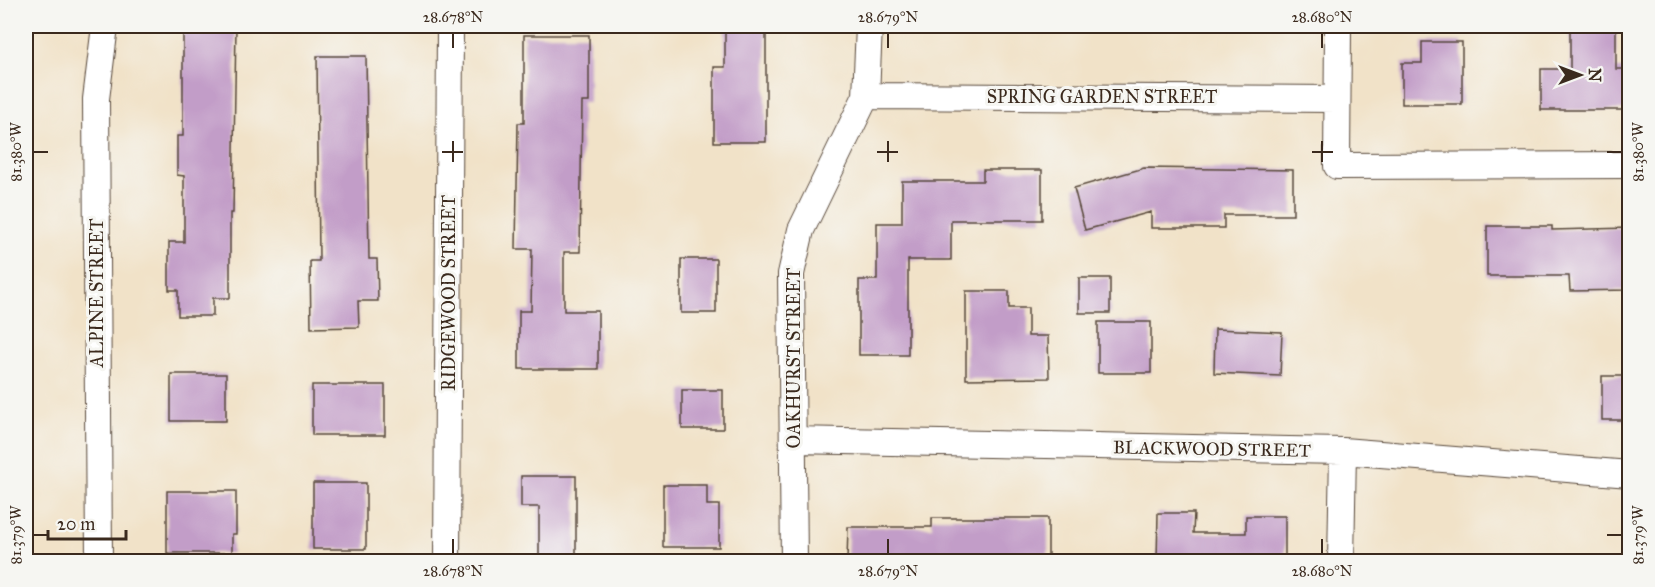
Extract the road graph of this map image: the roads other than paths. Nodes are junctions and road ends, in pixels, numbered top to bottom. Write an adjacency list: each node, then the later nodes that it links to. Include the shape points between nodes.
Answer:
1 (105, 26): 11 (street, ALPINE STREET, via 96,99)
2 (450, 26): 12 (street, RIDGEWOOD STREET)
3 (869, 26): 5 (street, OAKHURST STREET)
4 (1338, 26): 6 (street)
5 (866, 96): 6 (street, SPRING GARDEN STREET); 8 (street, OAKHURST STREET, via 801,230 791,274)
6 (1337, 99): 7 (street, via 1337,166)
7 (1629, 165)
8 (794, 440): 9 (street, BLACKWOOD STREET); 13 (street, OAKHURST STREET)
9 (1343, 451): 10 (street, BLACKWOOD STREET); 14 (street)
10 (1629, 474)
11 (99, 561)
12 (447, 561)
13 (794, 561)
14 (1341, 561)

